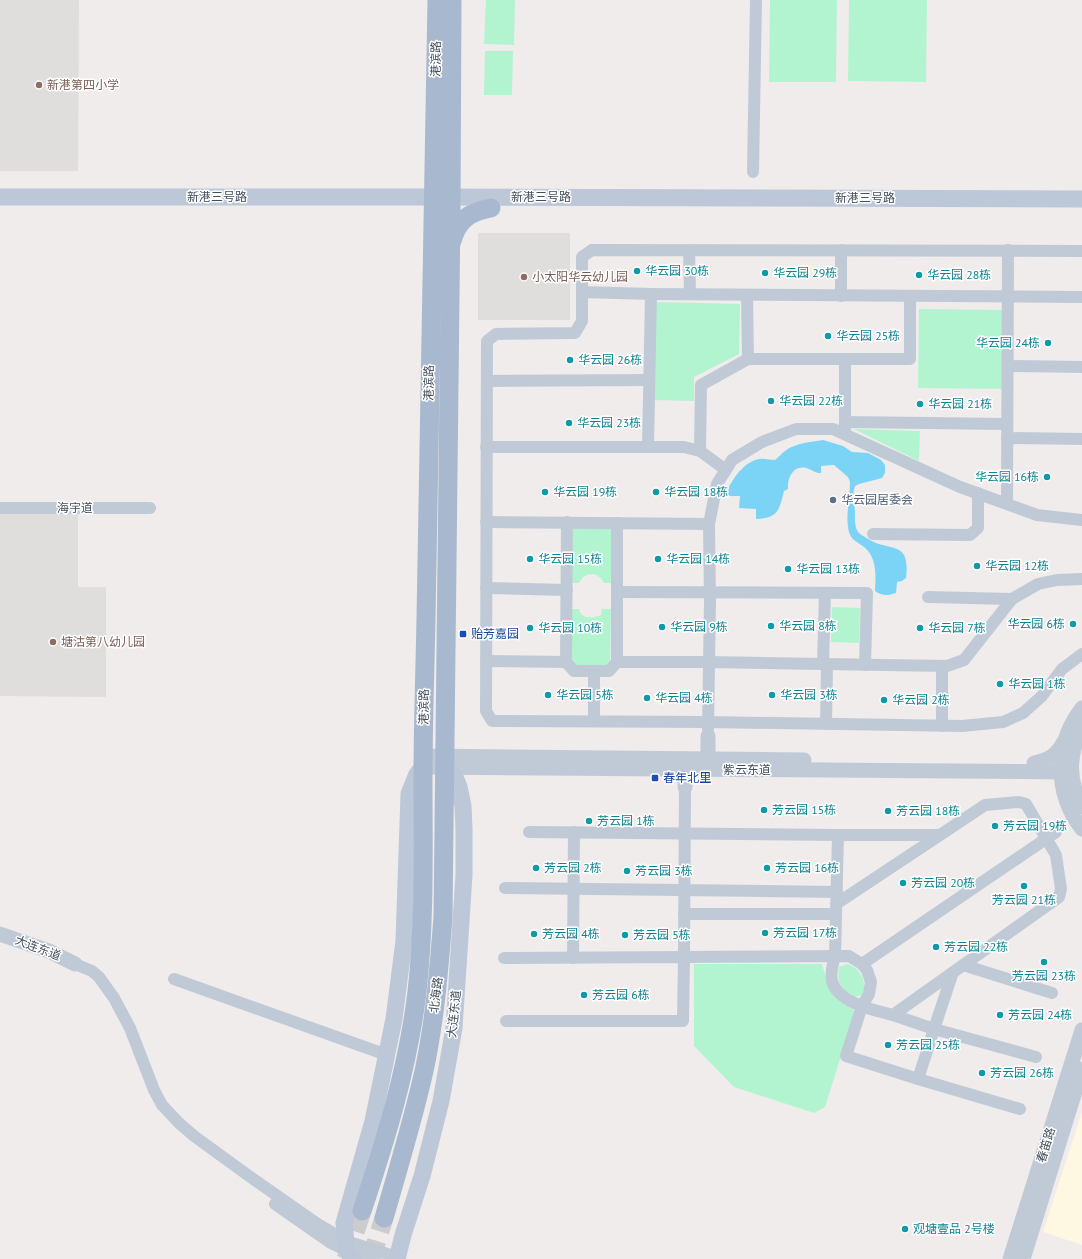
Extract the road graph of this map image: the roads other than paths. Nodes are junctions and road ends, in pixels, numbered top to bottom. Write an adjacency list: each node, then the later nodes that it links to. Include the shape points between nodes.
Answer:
1 (437, 0): 7 (main road, 港滨路)
2 (452, 0): 8 (main road, 港滨路)
3 (756, 0): 4 (street)
4 (753, 172)
5 (0, 197): 7 (main road, 新港三号路)
6 (1082, 199): 9 (main road, 新港三号路)
7 (432, 202): 8 (main road, 新港三号路); 10 (main road, 新港三号路); 13 (main road, 港滨路)
8 (451, 202): 9 (main road, 新港三号路); 12 (main road, 港滨路); 13 (main road, via 438,226)
9 (491, 202): 11 (main road, 新港三号路); 12 (main road, via 462,221 454,232)
10 (0, 207)
11 (1082, 210)
12 (451, 244): 75 (main road, 港滨路)
13 (432, 245): 74 (main road, 港滨路)
14 (689, 250): 15 (street); 18 (street, via 592,250 582,257); 20 (street)
15 (841, 250): 16 (street); 22 (street)
16 (1008, 250): 17 (street); 24 (street)
17 (1082, 251)
18 (582, 292): 19 (street); 31 (street, via 582,321 576,333 496,334 487,341)
19 (651, 294): 20 (street); 30 (street)
20 (690, 294): 21 (street)
21 (747, 295): 22 (street); 26 (street)
22 (841, 296): 23 (street)
23 (910, 296): 24 (street); 27 (street, via 910,358)
24 (1008, 297): 25 (street); 28 (street)
25 (1082, 297)
26 (748, 359): 27 (street); 38 (street, via 701,385)
27 (845, 359): 33 (street)
28 (1008, 366): 29 (street); 32 (street)
29 (1082, 367)
30 (649, 380): 31 (street); 37 (street)
31 (487, 381): 36 (street)
32 (1007, 424): 33 (street); 34 (street)
33 (845, 428): 39 (street, via 796,429 762,442 732,460); 40 (street, via 920,469)
34 (1007, 438): 35 (street); 42 (street)
35 (1082, 439)
36 (486, 447): 37 (street); 45 (street)
37 (648, 447): 38 (street, via 684,447)
38 (700, 451): 39 (street)
39 (726, 470): 48 (street, via 717,484)
40 (978, 494): 42 (street); 49 (street, via 978,528 970,535)
41 (0, 504): 43 (street, 海宇道, via 150,506)
42 (1007, 504): 44 (street, via 1036,515)
43 (0, 508)
44 (1082, 520)
45 (486, 522): 46 (street); 51 (street)
46 (567, 522): 47 (street); 52 (street)
47 (617, 523): 48 (street); 53 (street)
48 (709, 524): 54 (street)
49 (873, 534)
50 (1082, 579): 57 (street, via 1038,584)
51 (486, 588): 52 (street); 59 (street)
52 (567, 590): 60 (street)
53 (617, 592): 54 (street); 61 (street)
54 (709, 592): 55 (street); 62 (street)
55 (825, 593): 63 (street); 64 (street, via 867,593)
56 (928, 597): 57 (street)
57 (1012, 599): 65 (street, via 964,660)
58 (1082, 654): 70 (street, via 1062,669 1042,696 1023,713 1003,722)
59 (486, 661): 60 (street); 68 (street, via 486,711 492,721)
60 (566, 662): 66 (street, via 574,671)
61 (617, 662): 62 (street); 66 (street, via 609,671)
62 (709, 662): 63 (street); 72 (street)
63 (825, 664): 64 (street); 69 (street)
64 (865, 665): 65 (street)
65 (942, 666): 70 (street)
66 (594, 671): 68 (street)
67 (1082, 708): 73 (street, via 1073,722)
68 (594, 721): 72 (street)
69 (826, 724): 70 (street); 72 (street)
70 (942, 726)
71 (1082, 728): 73 (street)
72 (708, 729): 77 (street)
73 (1070, 742): 78 (street); 79 (street)
74 (423, 761): 75 (street, 紫云东道); 111 (main road, via 409,794 404,941); 116 (main road, 北海路, via 423,922 416,998 399,1091)
75 (445, 761): 76 (street, 紫云东道); 117 (main road, 北海路, via 443,917 437,994 424,1071); 119 (main road, 大连东道, via 457,782 463,814 464,875 454,1028 441,1101)
76 (685, 763): 77 (street, 紫云东道); 80 (street)
77 (708, 764): 79 (street, 紫云东道)
78 (1064, 766): 79 (street, 紫云东道); 81 (street); 82 (street, via 1062,786 1067,803)
79 (1035, 767)
80 (685, 787): 86 (street)
81 (1082, 807)
82 (1082, 829)
83 (529, 832): 84 (street)
84 (574, 832): 86 (street); 91 (street)
85 (1056, 832): 89 (street)
86 (685, 833): 88 (street); 92 (street)
87 (940, 834): 88 (street); 89 (street, via 985,805 1019,802 1026,804); 93 (street)
88 (838, 835): 93 (street)
89 (1046, 839): 101 (street); 102 (street, via 1056,855 1061,889 1059,897)
90 (506, 888): 91 (street)
91 (573, 889): 92 (street); 99 (street)
92 (684, 891): 93 (street); 94 (street)
93 (836, 903): 94 (street); 96 (street)
94 (684, 914): 97 (street)
95 (0, 934): 100 (street, 大连东道, via 49,950)
96 (835, 956): 97 (street); 101 (street, via 849,956); 106 (street, via 832,981 840,995)
97 (684, 957): 99 (street); 108 (street, via 683,1021)
98 (504, 958): 99 (street)
99 (573, 958)
100 (75, 964): 118 (street, via 99,977 114,998 130,1028 154,1090 171,1115 194,1136 316,1223)
101 (862, 964): 106 (street, via 871,982 869,994)
102 (963, 965): 103 (street); 105 (street)
103 (953, 972): 107 (street); 109 (street)
104 (174, 978): 111 (street)
105 (1052, 993)
106 (862, 1006): 107 (street); 114 (street, via 846,1056)
107 (892, 1015): 109 (street)
108 (506, 1021)
109 (934, 1029): 112 (street); 114 (street)
110 (1082, 1030): 121 (street, 春笛路)
111 (387, 1055): 118 (main road, via 373,1121 344,1224)
112 (1036, 1057)
113 (1082, 1069): 122 (street, 春笛路)
114 (918, 1079): 115 (street)
115 (1020, 1109)
116 (362, 1211)
117 (384, 1218)
118 (349, 1250): 119 (street); 120 (street)
119 (397, 1258)
120 (373, 1259)
121 (1010, 1259)
122 (1022, 1259)

